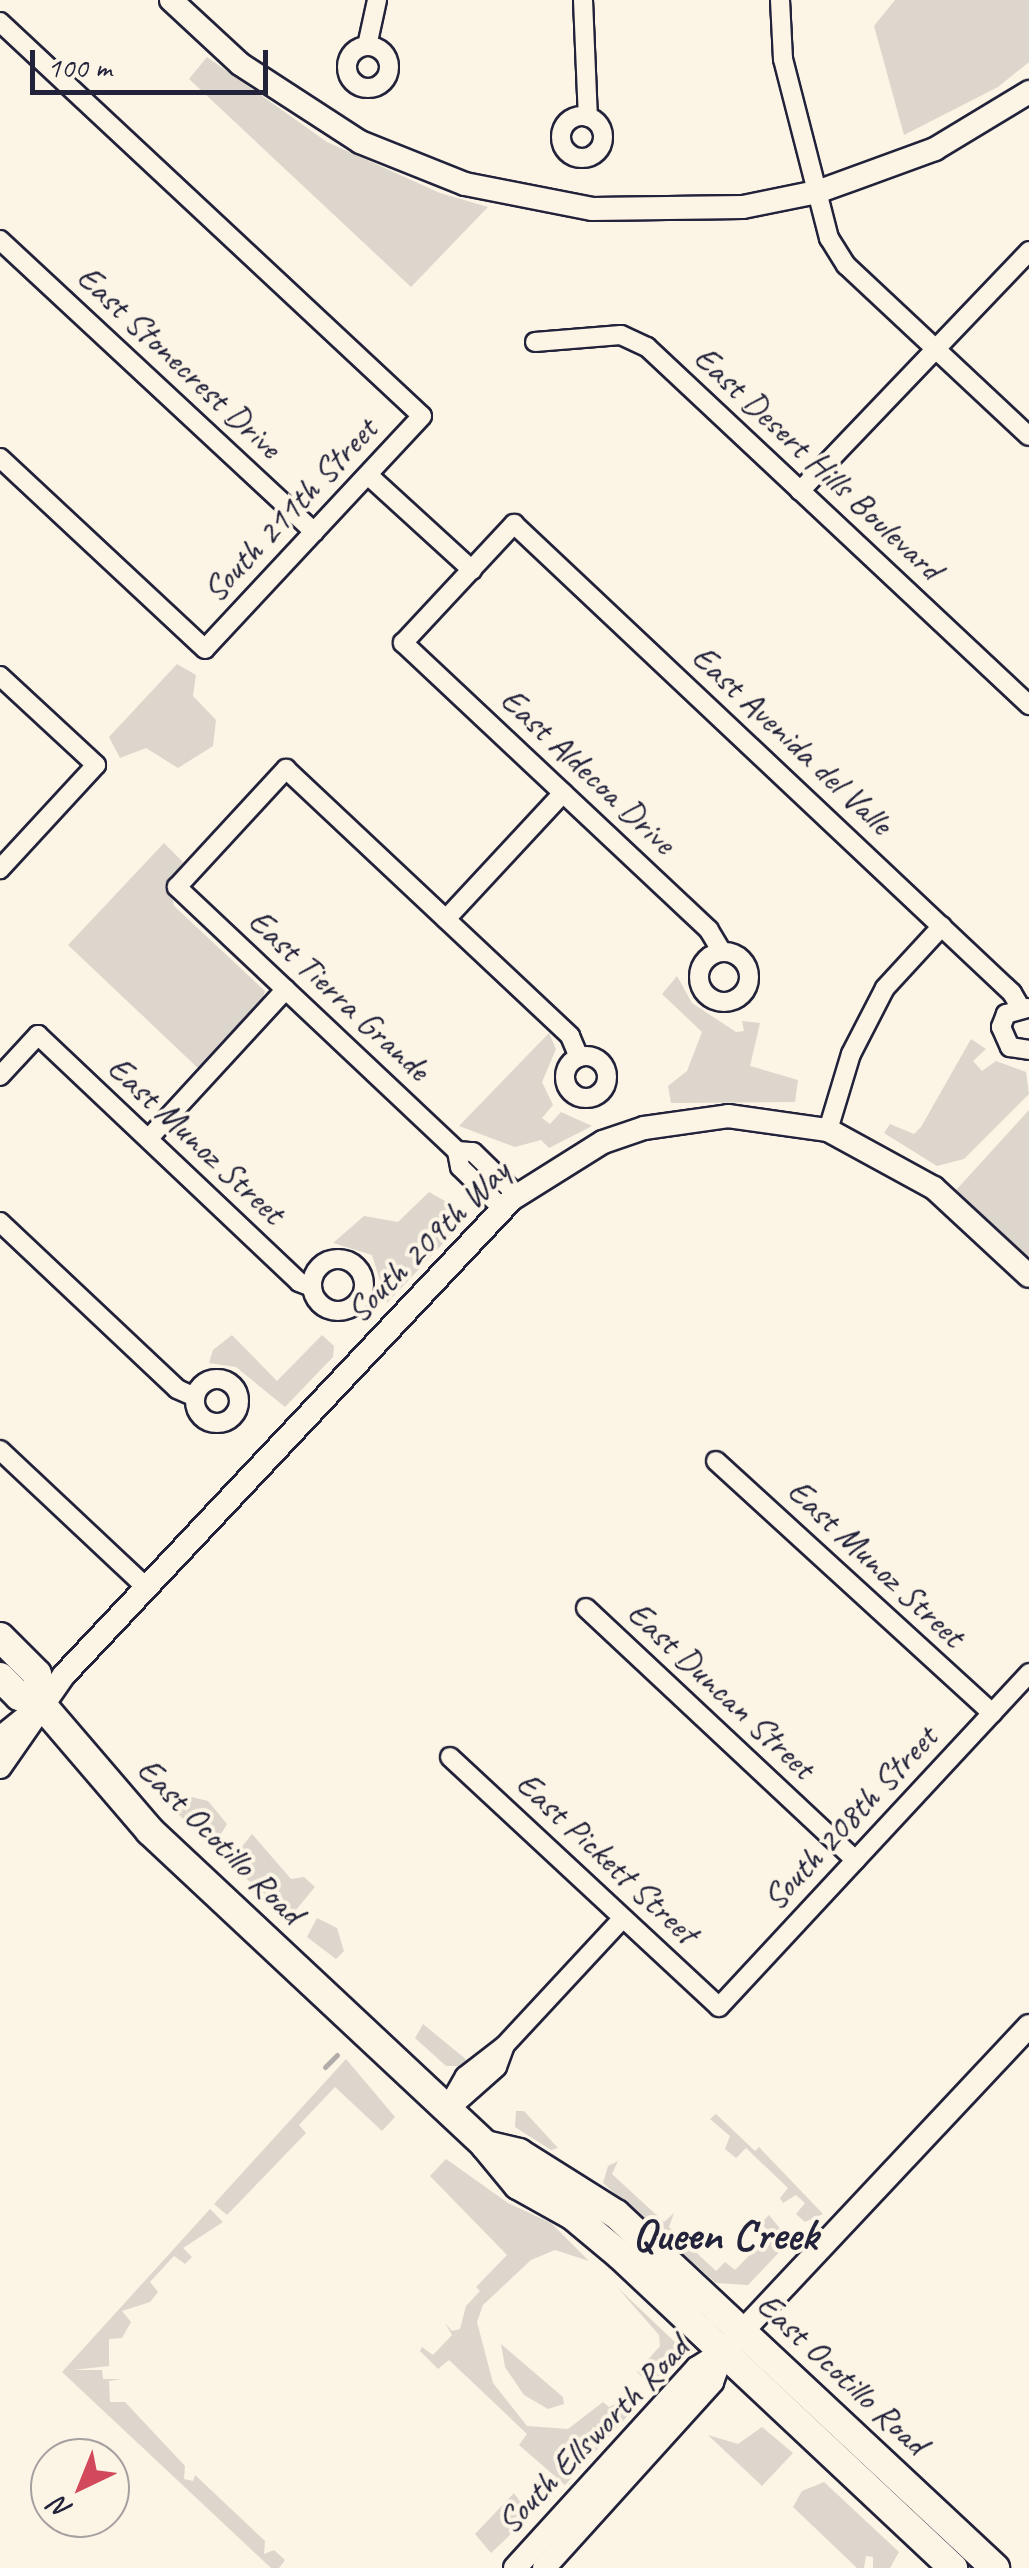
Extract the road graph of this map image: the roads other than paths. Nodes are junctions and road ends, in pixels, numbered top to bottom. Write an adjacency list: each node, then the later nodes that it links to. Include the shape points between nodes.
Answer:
1 (171, 0): 9 (street, via 240,64 310,114 465,184 592,209 662,212 743,207)
2 (377, 0): 6 (street)
3 (583, 0): 8 (street)
4 (780, 0): 9 (street, via 783,59)
5 (0, 22): 16 (street, South 211th Street, via 422,416)
6 (367, 46)
7 (1029, 92): 9 (street, via 935,149)
8 (588, 117)
9 (817, 192): 13 (street, via 829,238 846,265)
10 (0, 240): 18 (street, East Stonecrest Drive)
11 (1029, 252): 13 (street)
12 (535, 342): 17 (street, East Desert Hills Boulevard, via 621,336 647,347)
13 (935, 348): 14 (street); 17 (street)
14 (1029, 436)
15 (0, 458): 18 (street, South 211th Street, via 204,649)
16 (368, 475): 18 (street, South 211th Street); 19 (street)
17 (800, 491): 21 (street, East Desert Hills Boulevard)
18 (314, 532)
19 (472, 570): 22 (street, East Aldecoa Drive, via 403,643); 25 (street, East Avenida del Valle, via 514,524)
20 (0, 676): 23 (street, via 96,766)
21 (1029, 705)
22 (563, 793): 24 (street); 26 (street, East Aldecoa Drive, via 710,930)
23 (0, 869)
24 (446, 919): 27 (street, East Tierra Grande, via 286,769 176,887); 30 (street, via 570,1036)
25 (942, 926): 28 (street, East Avenida del Valle); 32 (street, via 885,988 851,1054)
26 (722, 952)
27 (286, 989): 33 (street); 34 (street, East Tierra Grande, via 457,1151 472,1152)
28 (1024, 1008): 29 (street, East Avenida del Valle, via 1006,1014 1001,1035 1010,1047)
29 (1029, 1050)
30 (579, 1058)
31 (0, 1076): 33 (street, East Munoz Street, via 38,1035)
32 (828, 1130): 34 (street, South 209th Way, via 728,1116 644,1128 566,1160); 36 (street, via 934,1188)
33 (149, 1138): 37 (street, East Munoz Street, via 299,1282)
34 (510, 1202): 41 (street, South 209th Way)
35 (0, 1222): 38 (street, via 177,1389)
36 (1029, 1276)
37 (312, 1287)
38 (195, 1396)
39 (0, 1450): 41 (street)
40 (716, 1461): 47 (street, East Munoz Street)
41 (146, 1587): 46 (street, South 209th Way)
42 (586, 1608): 51 (street, East Duncan Street)
43 (0, 1637): 46 (main road, East Ocotillo Road, via 37,1674)
44 (1029, 1673): 47 (street, South 208th Street)
45 (0, 1677): 46 (main road, East Ocotillo Road)
46 (42, 1706): 48 (street); 50 (street); 55 (main road, East Ocotillo Road, via 150,1831)
47 (992, 1713): 51 (street, South 208th Street)
48 (0, 1738)
49 (450, 1757): 52 (street, East Pickett Street)
50 (0, 1767)
51 (855, 1860): 53 (street, South 208th Street)
52 (623, 1918): 53 (street, East Pickett Street); 55 (street, via 505,2045 497,2067)
53 (719, 2008)
54 (1029, 2026): 56 (street, South Ellsworth Road)
55 (445, 2112): 56 (main road, East Ocotillo Road, via 485,2145 519,2152 600,2201)
56 (732, 2341): 57 (street, South Ellsworth Road, via 697,2368); 58 (street, South Ellsworth Road, via 712,2382); 59 (main road, East Ocotillo Road); 60 (main road, East Ocotillo Road)
57 (514, 2568)
58 (544, 2568)
59 (953, 2568)
60 (995, 2568)

